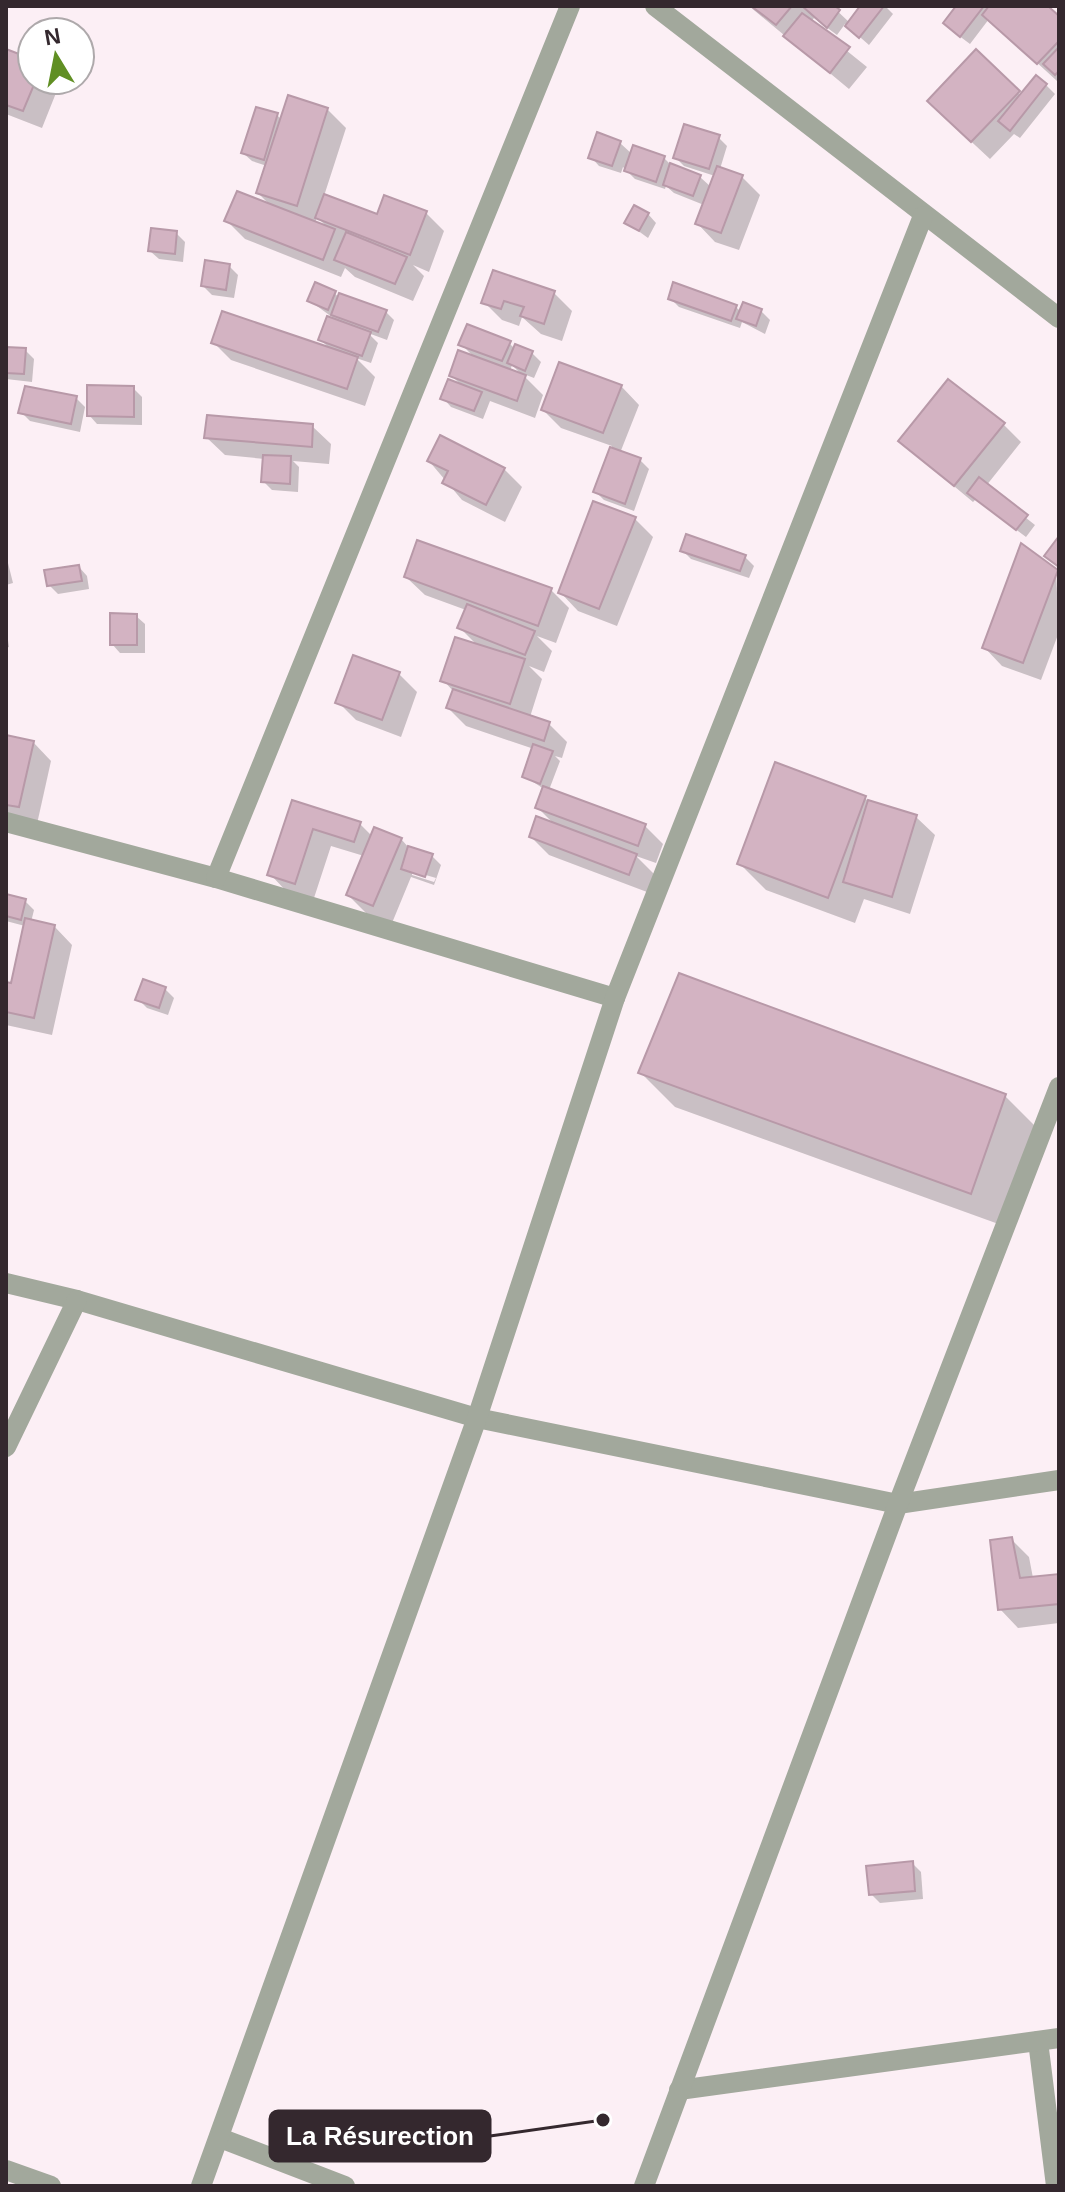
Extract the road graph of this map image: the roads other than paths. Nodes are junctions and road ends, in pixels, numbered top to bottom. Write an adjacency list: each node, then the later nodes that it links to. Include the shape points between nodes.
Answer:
1 (570, 6): 6 (street)
2 (655, 6): 3 (street)
3 (923, 216): 4 (street); 7 (street)
4 (1059, 318)
5 (6, 822): 6 (street)
6 (216, 878): 7 (street)
7 (615, 998): 11 (street)
8 (1057, 1098): 14 (street)
9 (6, 1283): 10 (street)
10 (77, 1300): 11 (street); 12 (street)
11 (477, 1418): 14 (street); 18 (street)
12 (6, 1447)
13 (1059, 1480): 14 (street)
14 (898, 1504): 17 (street)
15 (1059, 2038): 16 (street)
16 (1038, 2041): 17 (street); 24 (street)
17 (679, 2090): 23 (street)
18 (220, 2138): 21 (street); 22 (street)
19 (6, 2170): 20 (street)
20 (51, 2186)
21 (201, 2186)
22 (345, 2186)
23 (644, 2186)
24 (1056, 2186)

